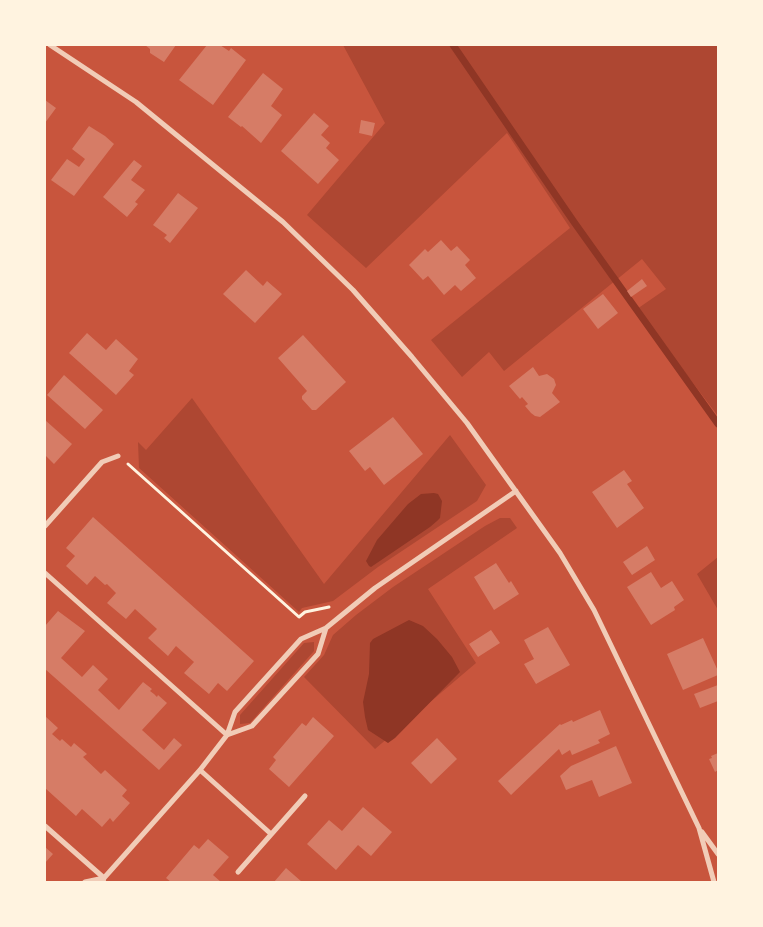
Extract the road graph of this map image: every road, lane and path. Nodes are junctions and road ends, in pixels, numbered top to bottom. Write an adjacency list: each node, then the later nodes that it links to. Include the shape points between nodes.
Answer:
1 (50, 45): 3 (street, via 136,102 290,229 353,290 412,356 467,423)
2 (118, 456): 4 (street, via 102,462); 6 (path, via 299,617 305,612 332,606)
3 (516, 491): 6 (street); 12 (street, via 560,553 594,610)
4 (45, 526)
5 (45, 573): 8 (street)
6 (348, 608): 7 (street)
7 (326, 628): 8 (street, via 301,639 235,712); 8 (street, via 318,654 252,726)
8 (227, 735): 9 (street)
9 (200, 770): 13 (street); 16 (street)
10 (305, 796): 13 (street)
11 (45, 826): 16 (street)
12 (699, 828): 14 (street); 18 (street)
13 (272, 834): 15 (street)
14 (718, 854)
15 (238, 872)
16 (104, 880): 17 (street)
17 (85, 882)
18 (714, 882)

